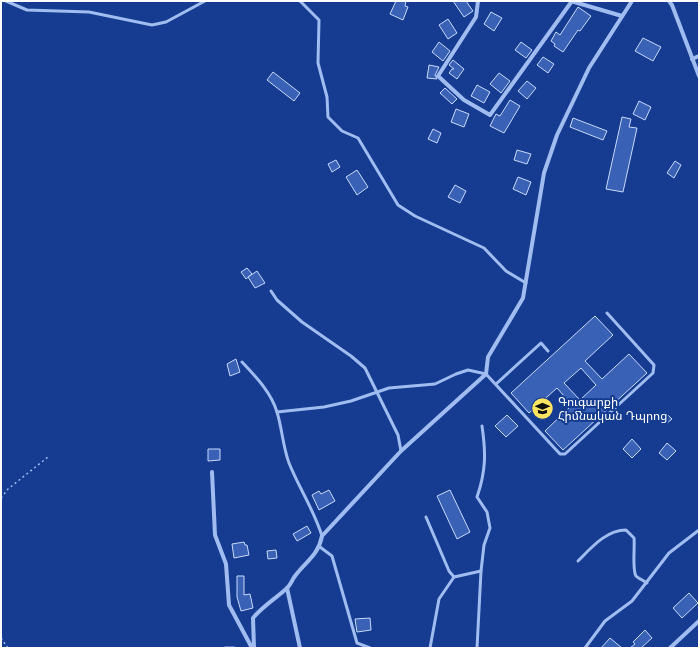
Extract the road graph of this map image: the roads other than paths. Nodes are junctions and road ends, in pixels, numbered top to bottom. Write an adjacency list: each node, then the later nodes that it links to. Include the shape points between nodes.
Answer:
1 (6, 1): 2 (lane, via 27,10 89,12 152,25 166,22)
2 (205, 1)
3 (300, 1): 12 (lane, via 319,20 318,63 327,97 328,117 342,131 358,138 398,205 415,216 484,248 506,271)
4 (478, 1): 5 (street, via 476,17 438,76 464,100 490,115)
5 (571, 1): 8 (street)
6 (632, 1): 8 (street)
7 (669, 1): 10 (street)
8 (622, 16): 12 (street, via 589,68 557,135 544,173)
9 (699, 56): 10 (street)
10 (692, 59): 11 (street)
11 (699, 76)
12 (526, 283): 17 (street, via 523,298 488,356)
13 (271, 291): 19 (lane, via 277,300 302,322 365,368)
14 (607, 313): 18 (lane, via 654,364 653,373 565,454 560,454)
15 (548, 351): 18 (lane, via 541,343)
16 (242, 362): 20 (lane, via 268,392)
17 (486, 374): 18 (lane); 19 (lane, via 468,370 435,384); 22 (street)
18 (496, 384)
19 (376, 391): 20 (lane, via 352,401 324,407); 22 (lane, via 398,435)
20 (277, 412): 26 (lane, via 289,463 317,520)
21 (482, 426): 29 (lane, via 486,451 484,478 478,497 487,512 490,528 484,545)
22 (401, 451): 26 (street)
23 (212, 472): 36 (street, via 215,535 226,564 229,605)
24 (426, 517): 30 (lane)
25 (699, 530): 31 (lane, via 669,553)
26 (322, 536): 27 (street)
27 (320, 547): 32 (street); 38 (lane, via 332,556 357,643)
28 (578, 561): 31 (lane, via 599,541 618,530 626,530 634,538 636,552 633,567 636,576)
29 (481, 571): 30 (lane); 40 (lane)
30 (454, 577): 39 (lane, via 439,598)
31 (647, 583): 41 (lane, via 632,601 605,621)
32 (287, 588): 36 (street, via 261,607 253,618); 37 (street)
33 (699, 621): 42 (street)
34 (225, 648): 35 (lane)
35 (234, 648)
36 (253, 648)
37 (300, 648)
38 (370, 648)
39 (430, 648)
40 (478, 648)
41 (585, 648)
42 (670, 648)

